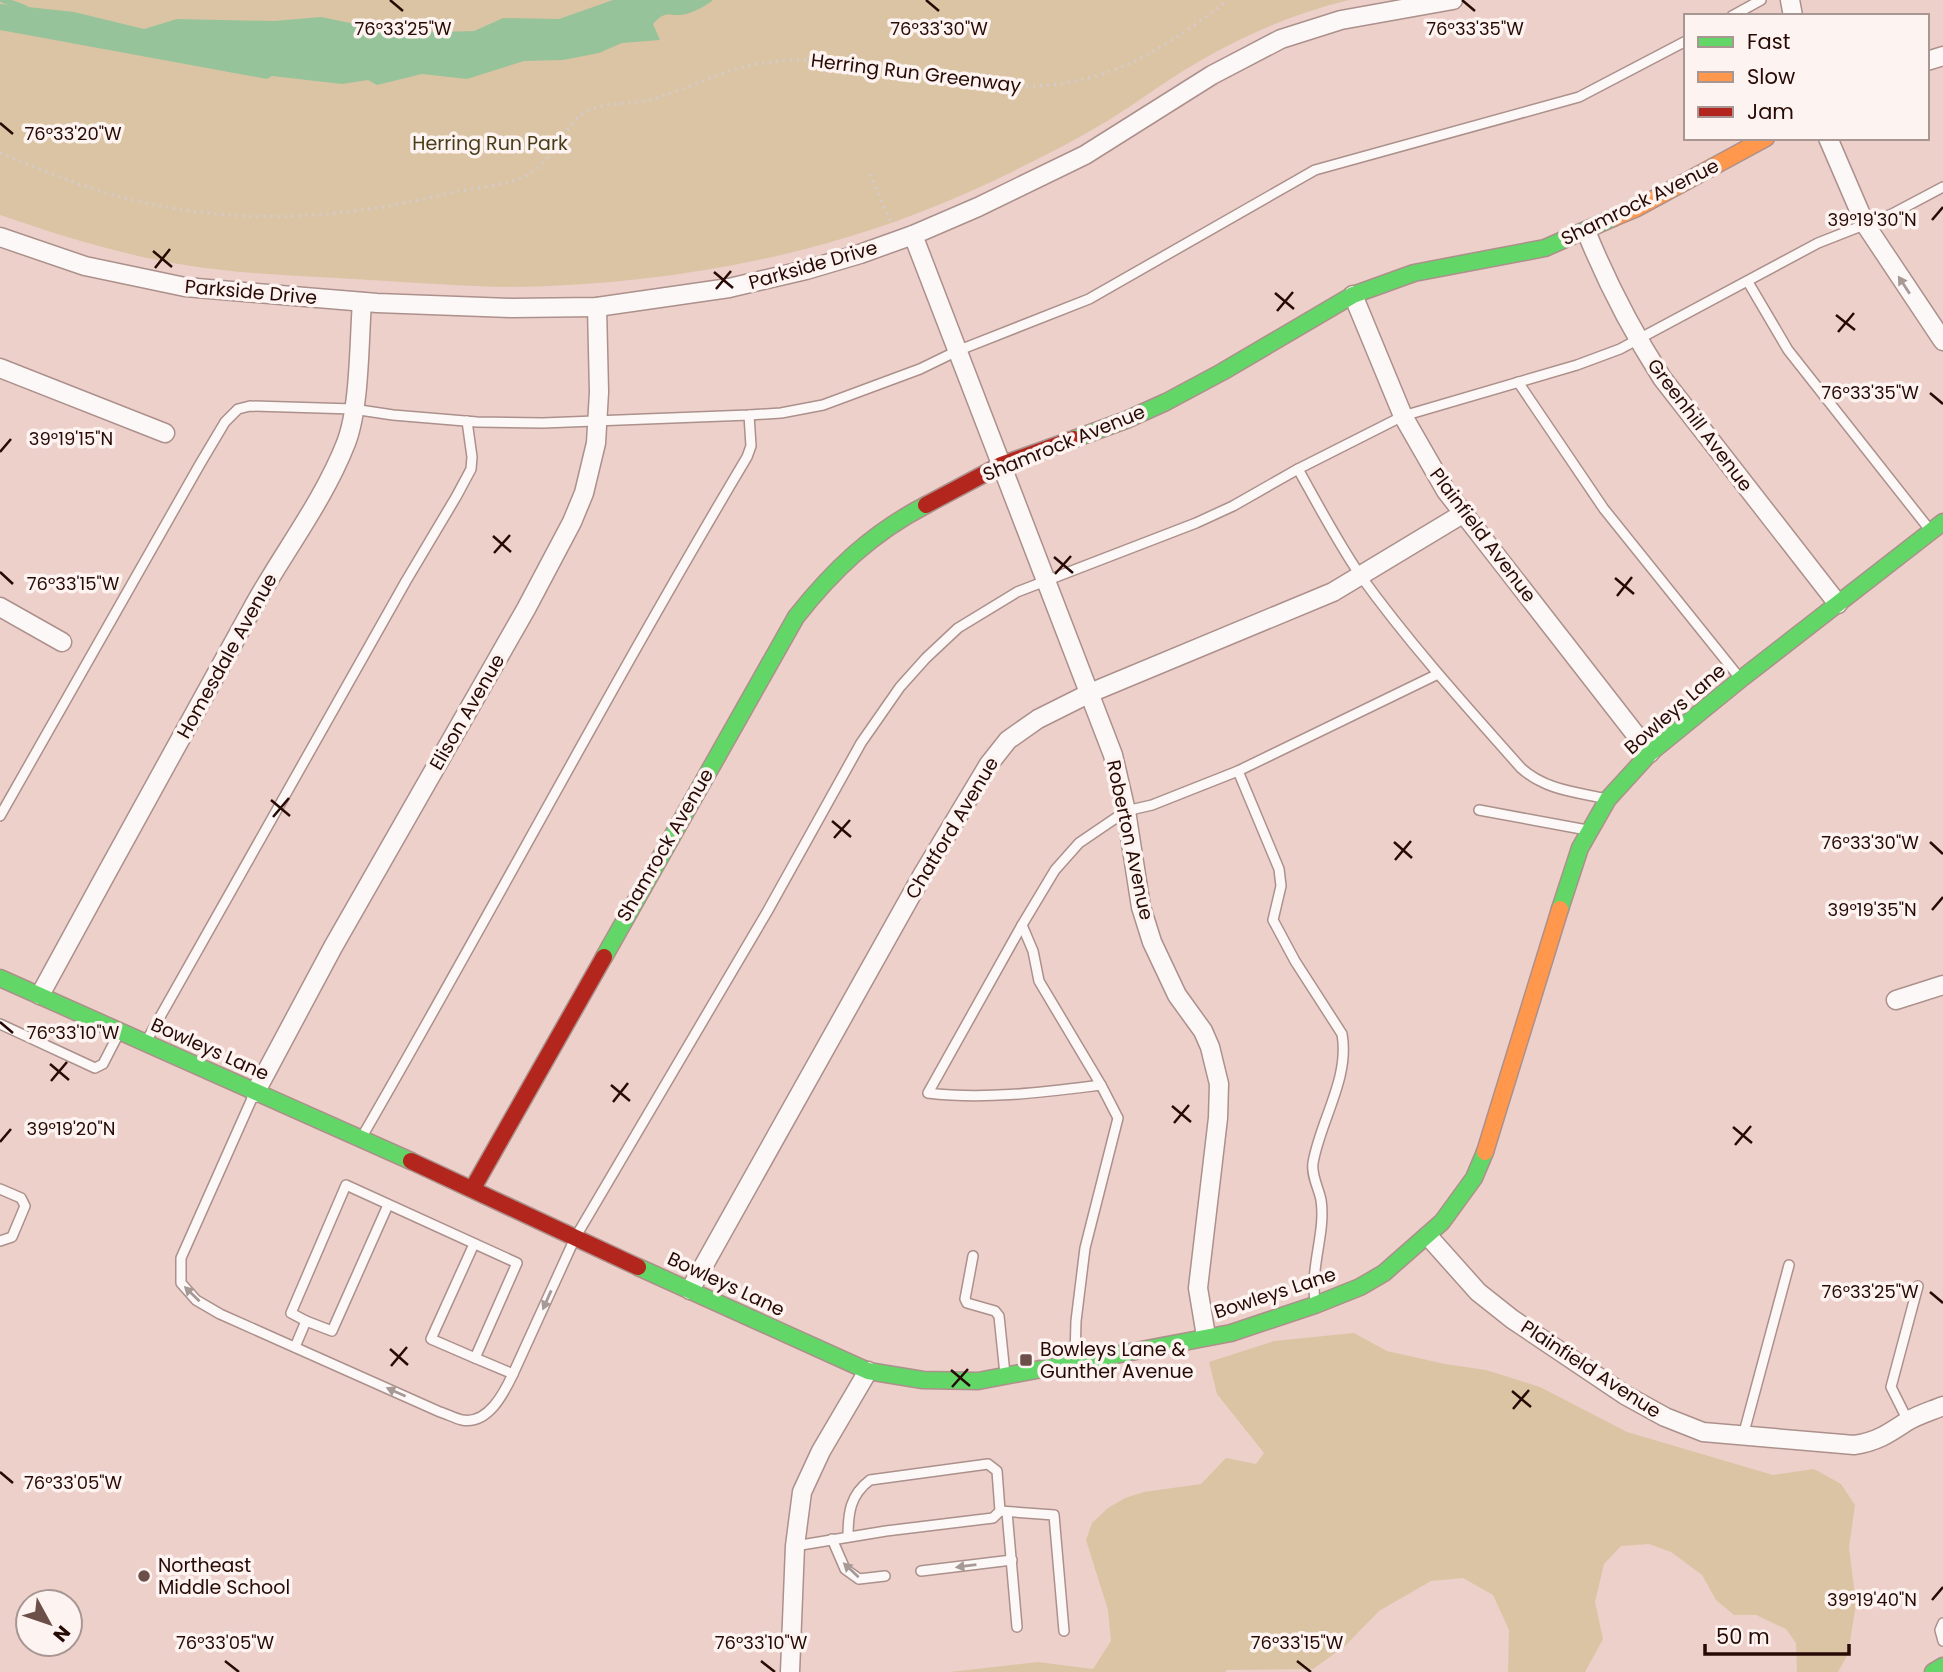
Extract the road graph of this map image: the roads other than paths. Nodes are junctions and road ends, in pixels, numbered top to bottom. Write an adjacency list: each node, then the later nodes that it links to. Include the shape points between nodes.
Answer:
1 (1453, 0): 10 (street, Parkside Drive, via 1341,20 1281,39 1212,75 1052,172)
2 (1761, 0): 3 (lane)
3 (1736, 14)
4 (1684, 42): 18 (lane, via 1579,97 1315,170 1089,299)
5 (1762, 140): 9 (street, Shamrock Avenue)
6 (1829, 140): 8 (street)
7 (1943, 187): 8 (lane)
8 (1865, 224): 12 (lane, via 1818,243); 17 (street, one-way to 8)
9 (1586, 231): 13 (street, Shamrock Avenue, via 1545,248 1414,273); 16 (street, Greenhill Avenue)
10 (913, 235): 15 (street, Parkside Drive, via 806,270 729,288); 18 (street, Roberton Avenue)
11 (0, 237): 14 (street, Parkside Drive, via 85,266 145,280)
12 (1748, 282): 16 (lane); 30 (lane, via 1788,350)
13 (1353, 295): 23 (street, Plainfield Avenue); 27 (street, Shamrock Avenue, via 1166,402)
14 (362, 302): 15 (street, Parkside Drive); 21 (street, Homesdale Avenue)
15 (597, 307): 25 (street, Elison Avenue)
16 (1638, 341): 20 (lane); 33 (street, Greenhill Avenue, via 1682,406)
17 (1943, 341)
18 (957, 351): 22 (lane, via 822,405); 27 (street, Roberton Avenue)
19 (0, 368): 26 (street)
20 (1518, 382): 23 (lane); 37 (lane, via 1604,509)
21 (353, 409): 24 (lane); 44 (lane, via 250,406 237,409 225,422); 49 (street, Homesdale Avenue, via 346,443 334,467)
22 (749, 415): 25 (lane); 56 (lane, via 747,457)
23 (1403, 416): 28 (lane); 29 (street, Plainfield Avenue)
24 (467, 421): 25 (lane); 53 (lane, via 471,470)
25 (597, 421): 55 (street, Elison Avenue, via 592,465 572,522)
26 (165, 433)
27 (1001, 465): 32 (street, Roberton Avenue); 57 (street, Shamrock Avenue, via 905,516 860,547 796,617)
28 (1298, 469): 31 (lane); 32 (lane, via 1196,523)
29 (1464, 513): 31 (street, Chatford Avenue); 39 (street, Plainfield Avenue)
30 (1937, 527): 33 (street, Bowleys Lane)
31 (1361, 575): 36 (lane); 38 (street, Chatford Avenue, via 1301,607)
32 (1045, 579): 38 (street, Roberton Avenue); 61 (lane, via 958,628 926,658 880,714)
33 (1838, 604): 37 (street, Bowleys Lane)
34 (0, 607): 35 (street)
35 (62, 642)
36 (1438, 674): 40 (lane); 41 (lane, via 1530,776 1549,786)
37 (1741, 679): 39 (street, Bowleys Lane)
38 (1090, 693): 43 (street, Roberton Avenue, via 1114,755); 67 (street, Chatford Avenue, via 1020,730 989,764)
39 (1650, 753): 41 (street, Bowleys Lane)
40 (1238, 771): 43 (lane); 68 (lane, via 1279,869 1281,886 1273,920 1342,1034 1344,1047 1312,1166 1323,1219 1313,1287)
41 (1608, 799): 45 (street, Bowleys Lane)
42 (1479, 810): 45 (lane)
43 (1126, 811): 46 (lane, via 1079,843 1055,870); 70 (street, Roberton Avenue, via 1141,907 1152,942 1177,995 1203,1031 1219,1084 1198,1288)
44 (0, 816)
45 (1589, 830): 60 (street, Bowleys Lane, via 1536,982 1485,1153 1460,1200)
46 (1022, 925): 54 (lane, via 1034,951 1039,981); 54 (lane, via 928,1093 1018,1095)
47 (0, 978): 49 (street, Bowleys Lane)
48 (1943, 985): 50 (street)
49 (40, 995): 52 (street, Bowleys Lane)
50 (1896, 1000)
51 (0, 1024): 52 (lane, via 95,1068 103,1064)
52 (120, 1031): 53 (street, Bowleys Lane)
53 (145, 1043): 55 (street, Bowleys Lane)
54 (1101, 1086): 73 (lane, via 1118,1118 1085,1248)
55 (255, 1093): 56 (street, Bowleys Lane); 71 (lane, one-way to 55, via 220,1314 196,1300 181,1283 181,1258)
56 (360, 1139): 57 (street, Bowleys Lane)
57 (473, 1188): 61 (street, Bowleys Lane)
58 (0, 1189): 62 (lane, via 21,1198 25,1206 12,1237)
59 (388, 1205): 63 (lane); 69 (lane, via 332,1331); 69 (lane, via 346,1185 291,1313)
60 (1428, 1236): 68 (street, Bowleys Lane, via 1384,1273); 79 (street, Plainfield Avenue, via 1478,1292 1625,1395 1703,1432)
61 (575, 1238): 67 (street, Bowleys Lane); 75 (lane, one-way to 75)
62 (0, 1241)
63 (474, 1244): 72 (lane, via 517,1263); 72 (lane, via 431,1339)
64 (973, 1256): 76 (lane, via 965,1299 999,1316)
65 (1789, 1265): 79 (lane)
66 (1918, 1286): 78 (lane, via 1891,1387)
67 (690, 1290): 74 (street, Bowleys Lane)
68 (1315, 1305): 70 (street, Bowleys Lane, via 1231,1333)
69 (306, 1321): 71 (lane)
70 (1206, 1336): 73 (street, Bowleys Lane)
71 (295, 1347): 75 (lane, one-way to 71, via 487,1414 464,1421)
72 (475, 1358): 75 (lane)
73 (1074, 1363): 76 (street, Bowleys Lane)
74 (868, 1371): 76 (street, Bowleys Lane, via 940,1382); 83 (street, via 802,1492)
75 (513, 1374)
76 (1005, 1376)
77 (1943, 1406): 78 (street, Plainfield Avenue)
78 (1908, 1421): 79 (street, Plainfield Avenue, via 1873,1442 1854,1445)
79 (1743, 1436)
80 (1004, 1512): 81 (lane, via 993,1518); 81 (lane, via 997,1471 988,1464 870,1480 860,1487 848,1512); 84 (lane); 89 (lane, via 1054,1515)
81 (848, 1537): 82 (lane)
82 (832, 1539): 83 (lane); 86 (lane, one-way to 82, via 859,1579 845,1569)
83 (795, 1546): 92 (street)
84 (1012, 1560): 85 (lane, one-way to 85); 88 (lane)
85 (921, 1571)
86 (885, 1576)
87 (1943, 1623): 90 (lane)
88 (1017, 1627)
89 (1064, 1631)
90 (1943, 1642)
91 (1943, 1666): 93 (street)
92 (790, 1672)
93 (1933, 1672)

